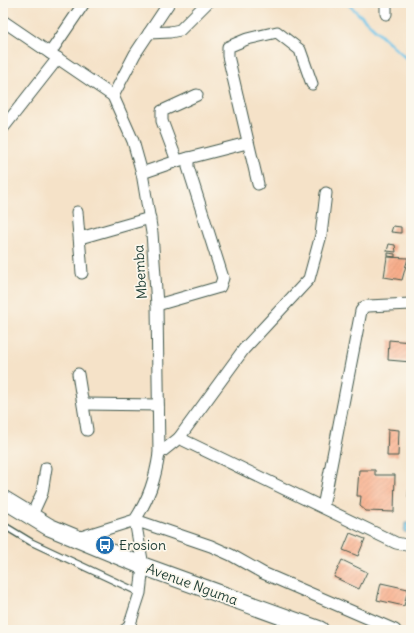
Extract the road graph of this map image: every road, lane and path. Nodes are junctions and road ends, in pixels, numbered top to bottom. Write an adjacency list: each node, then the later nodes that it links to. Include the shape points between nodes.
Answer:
1 (84, 3): 6 (street)
2 (169, 3): 5 (street)
3 (206, 3): 5 (street, via 180,30)
4 (5, 27): 6 (street)
5 (149, 33): 9 (street)
6 (54, 56): 9 (street); 10 (street)
7 (312, 84): 11 (street, via 300,50 277,32 247,39 228,47)
8 (197, 95): 13 (street, via 162,111 162,121)
9 (113, 96): 14 (street, Mbemba, via 133,141)
10 (3, 128)
11 (247, 143): 12 (street); 15 (street)
12 (188, 158): 13 (street); 22 (street, via 188,167 223,278 222,283 216,288)
13 (176, 161): 14 (street)
14 (142, 173): 18 (street, Mbemba)
15 (258, 184)
16 (326, 193): 27 (street, via 321,235 309,279 244,349)
17 (77, 212): 19 (street)
18 (150, 218): 19 (street); 22 (street, Mbemba)
19 (80, 238): 20 (street)
20 (82, 274)
21 (411, 304): 31 (street, via 368,306 361,312)
22 (157, 305): 25 (street, Mbemba)
23 (78, 374): 24 (street)
24 (84, 404): 25 (street); 26 (street)
25 (158, 406): 28 (street, Mbemba)
26 (88, 430)
27 (179, 438): 28 (street); 31 (street)
28 (159, 454): 33 (street, Mbemba, via 148,499)
29 (46, 468): 32 (street, via 44,486)
30 (3, 499): 32 (main road, Avenue Nguma)
31 (322, 507): 36 (street, via 396,543)
32 (31, 517): 35 (main road, Avenue Nguma)
33 (135, 520): 35 (street); 37 (street); 42 (street, via 210,546 263,573)
34 (3, 525): 38 (lane, via 31,542)
35 (78, 538): 37 (main road, Avenue Nguma)
36 (411, 546)
37 (143, 566): 38 (street); 39 (main road, Avenue Nguma)
38 (140, 593): 40 (street)
39 (296, 626): 41 (main road, Avenue Nguma)
40 (129, 629)
41 (320, 630)
42 (396, 630)

